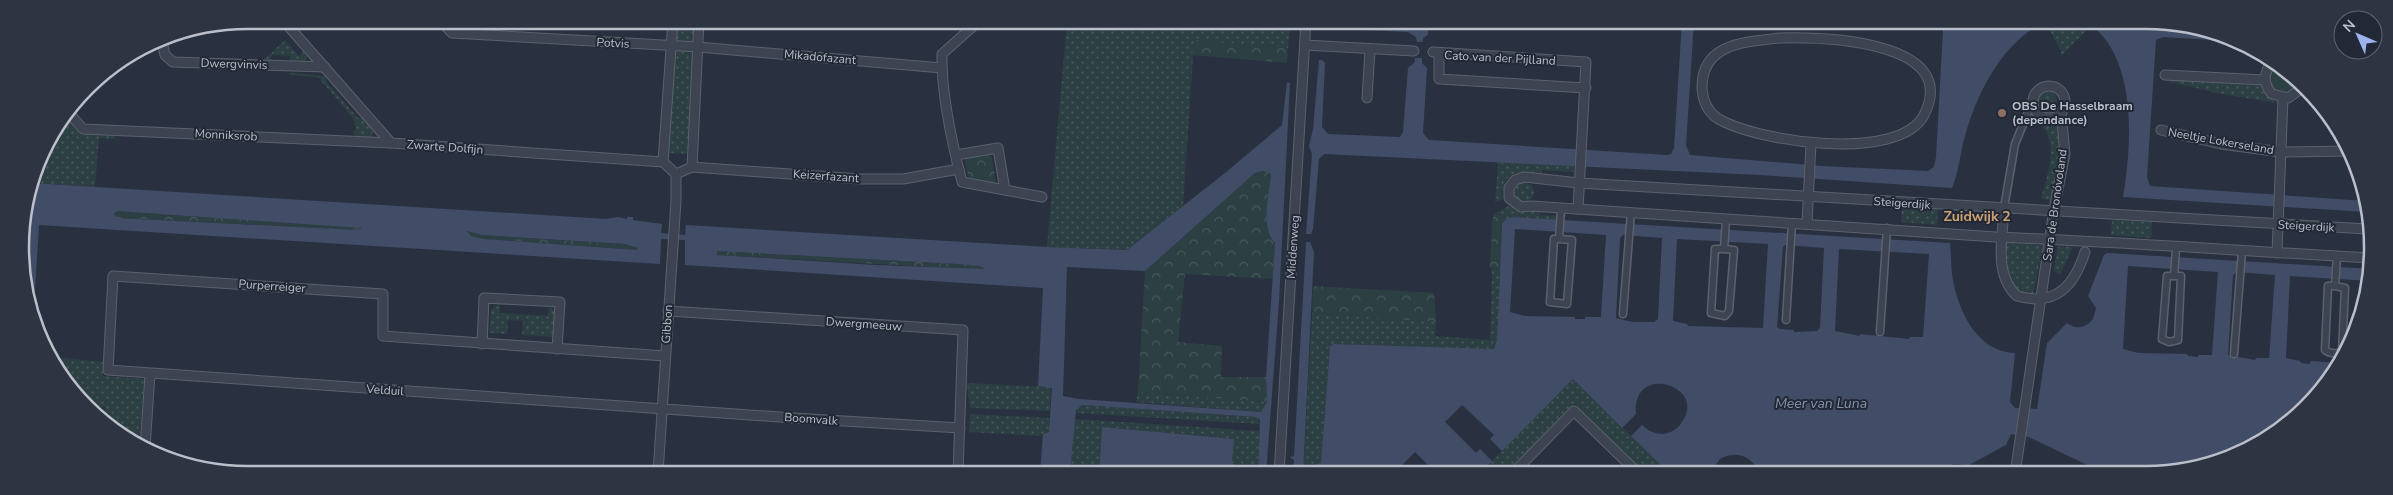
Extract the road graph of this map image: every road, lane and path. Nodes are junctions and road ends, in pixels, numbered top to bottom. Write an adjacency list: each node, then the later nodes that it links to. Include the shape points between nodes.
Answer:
1 (291, 29): 13 (street, Zwarte Dolfijn)
2 (448, 29): 9 (street, Potvis, via 452,33)
3 (672, 29): 9 (street)
4 (699, 29): 10 (street)
5 (970, 29): 15 (street, via 942,54)
6 (1306, 29): 8 (street, Middenweg)
7 (163, 45): 13 (street, Dwergvinvis, via 165,55 173,62)
8 (1305, 45): 11 (street); 80 (street, Middenweg)
9 (671, 46): 10 (street); 31 (street)
10 (698, 47): 15 (street, Mikadofazant); 32 (street)
11 (1370, 50): 12 (street); 20 (street)
12 (1414, 51)
13 (325, 67): 26 (street, Zwarte Dolfijn)
14 (2269, 67): 17 (street)
15 (942, 68): 30 (street)
16 (2165, 75): 17 (street)
17 (2265, 80): 21 (street, via 2272,94)
18 (1586, 88): 18 (street, Cato van der Pijlland, via 1586,62 1436,53 1439,79); 35 (street, Cato van der Pijlland)
19 (2298, 92): 21 (street)
20 (1367, 98)
21 (2283, 98): 29 (street, Neeltje Lokerseland)
22 (2033, 100): 23 (street, via 2035,110 2042,116 2052,117); 23 (street, Sara de Bronóvoland, via 2041,88 2056,88 2064,98); 40 (street, via 2015,144)
23 (2060, 112): 41 (street, Sara de Bronóvoland, via 2065,154)
24 (72, 117): 26 (street, Monniksrob, via 84,129)
25 (2161, 130): 29 (street, Neeltje Lokerseland, via 2221,144)
26 (390, 143): 31 (street, Zwarte Dolfijn)
27 (1811, 144): 27 (street, via 1869,142 1913,129 1924,115 1929,98 1924,70 1897,53 1818,38 1780,38 1734,45 1717,52 1706,65 1702,81 1702,96 1715,117 1758,135); 38 (street)
28 (2342, 151): 29 (street, Neeltje Lokerseland)
29 (2282, 152): 47 (street, Neeltje Lokerseland)
30 (956, 155): 33 (street); 36 (street, via 998,148)
31 (663, 162): 34 (street)
32 (692, 167): 33 (street, Keizerfazant, via 860,179 903,179); 34 (street)
33 (959, 168): 36 (street, via 962,182)
34 (676, 174): 63 (street, Gibbon)
35 (1579, 183): 38 (street, Steigerdijk); 39 (street, Steigerdijk, via 1524,177 1515,180 1509,188 1509,198 1517,206); 42 (street, Cato van der Pijlland)
36 (1005, 190): 37 (street)
37 (1042, 197)
38 (1808, 197): 40 (street, Steigerdijk); 46 (street)
39 (1561, 208): 42 (street, Steigerdijk); 52 (street)
40 (2004, 208): 41 (street, Steigerdijk); 50 (street)
41 (2054, 209): 47 (street, Steigerdijk); 51 (street, Sara de Bronóvoland)
42 (1578, 210): 43 (street, Steigerdijk)
43 (1631, 212): 44 (street, Steigerdijk); 64 (street)
44 (1726, 218): 45 (street, Steigerdijk); 54 (street)
45 (1792, 223): 46 (street, Steigerdijk); 65 (street)
46 (1807, 223): 48 (street, Steigerdijk)
47 (2278, 224): 49 (street, Steigerdijk); 57 (street, Neeltje Lokerseland)
48 (1887, 228): 50 (street, Steigerdijk); 66 (street)
49 (2363, 229)
50 (2002, 237): 51 (street, Steigerdijk); 62 (street, via 2002,266 2011,290 2027,299)
51 (2051, 238): 53 (street, Steigerdijk); 62 (street, Sara de Bronóvoland)
52 (1559, 239): 52 (street, via 1572,240 1567,304 1550,302 1554,239)
53 (2176, 248): 55 (street, Steigerdijk); 60 (street)
54 (1724, 249): 54 (street, via 1734,250 1729,311 1725,316 1718,316 1711,313 1715,249)
55 (2242, 251): 57 (street, Steigerdijk); 70 (street)
56 (2085, 252): 62 (street, via 2070,284 2055,296)
57 (2277, 254): 58 (street, Steigerdijk)
58 (2337, 256): 59 (street, Steigerdijk); 61 (street)
59 (2364, 258)
60 (2174, 276): 60 (street, via 2181,276 2178,340 2169,342 2162,339 2166,285 2167,276)
61 (2335, 286): 67 (street, via 2345,288); 71 (street, via 2328,286 2325,350)
62 (2042, 298): 83 (street, Sara de Bronóvoland)
63 (668, 311): 72 (street, Gibbon); 76 (street, Dwergmeeuw, via 963,330)
64 (1623, 314)
65 (1786, 320)
66 (1880, 332)
67 (2342, 343)
68 (482, 344): 69 (street, Purperreiger); 69 (street, via 484,298 560,302); 73 (street, Purperreiger, via 383,336 383,294 113,276)
69 (557, 349): 72 (street, Purperreiger)
70 (2234, 354)
71 (2337, 354)
72 (665, 356): 75 (street, Gibbon)
73 (108, 370): 74 (street, Velduil)
74 (150, 374): 75 (street, Velduil); 77 (street)
75 (662, 409): 76 (street, Boomvalk); 78 (street, Gibbon)
76 (960, 428): 79 (street)
77 (145, 441)
78 (658, 466)
79 (958, 466)
80 (1279, 466)
81 (1520, 466): 82 (street, via 1574,411)
82 (1631, 466)
83 (2016, 466)

